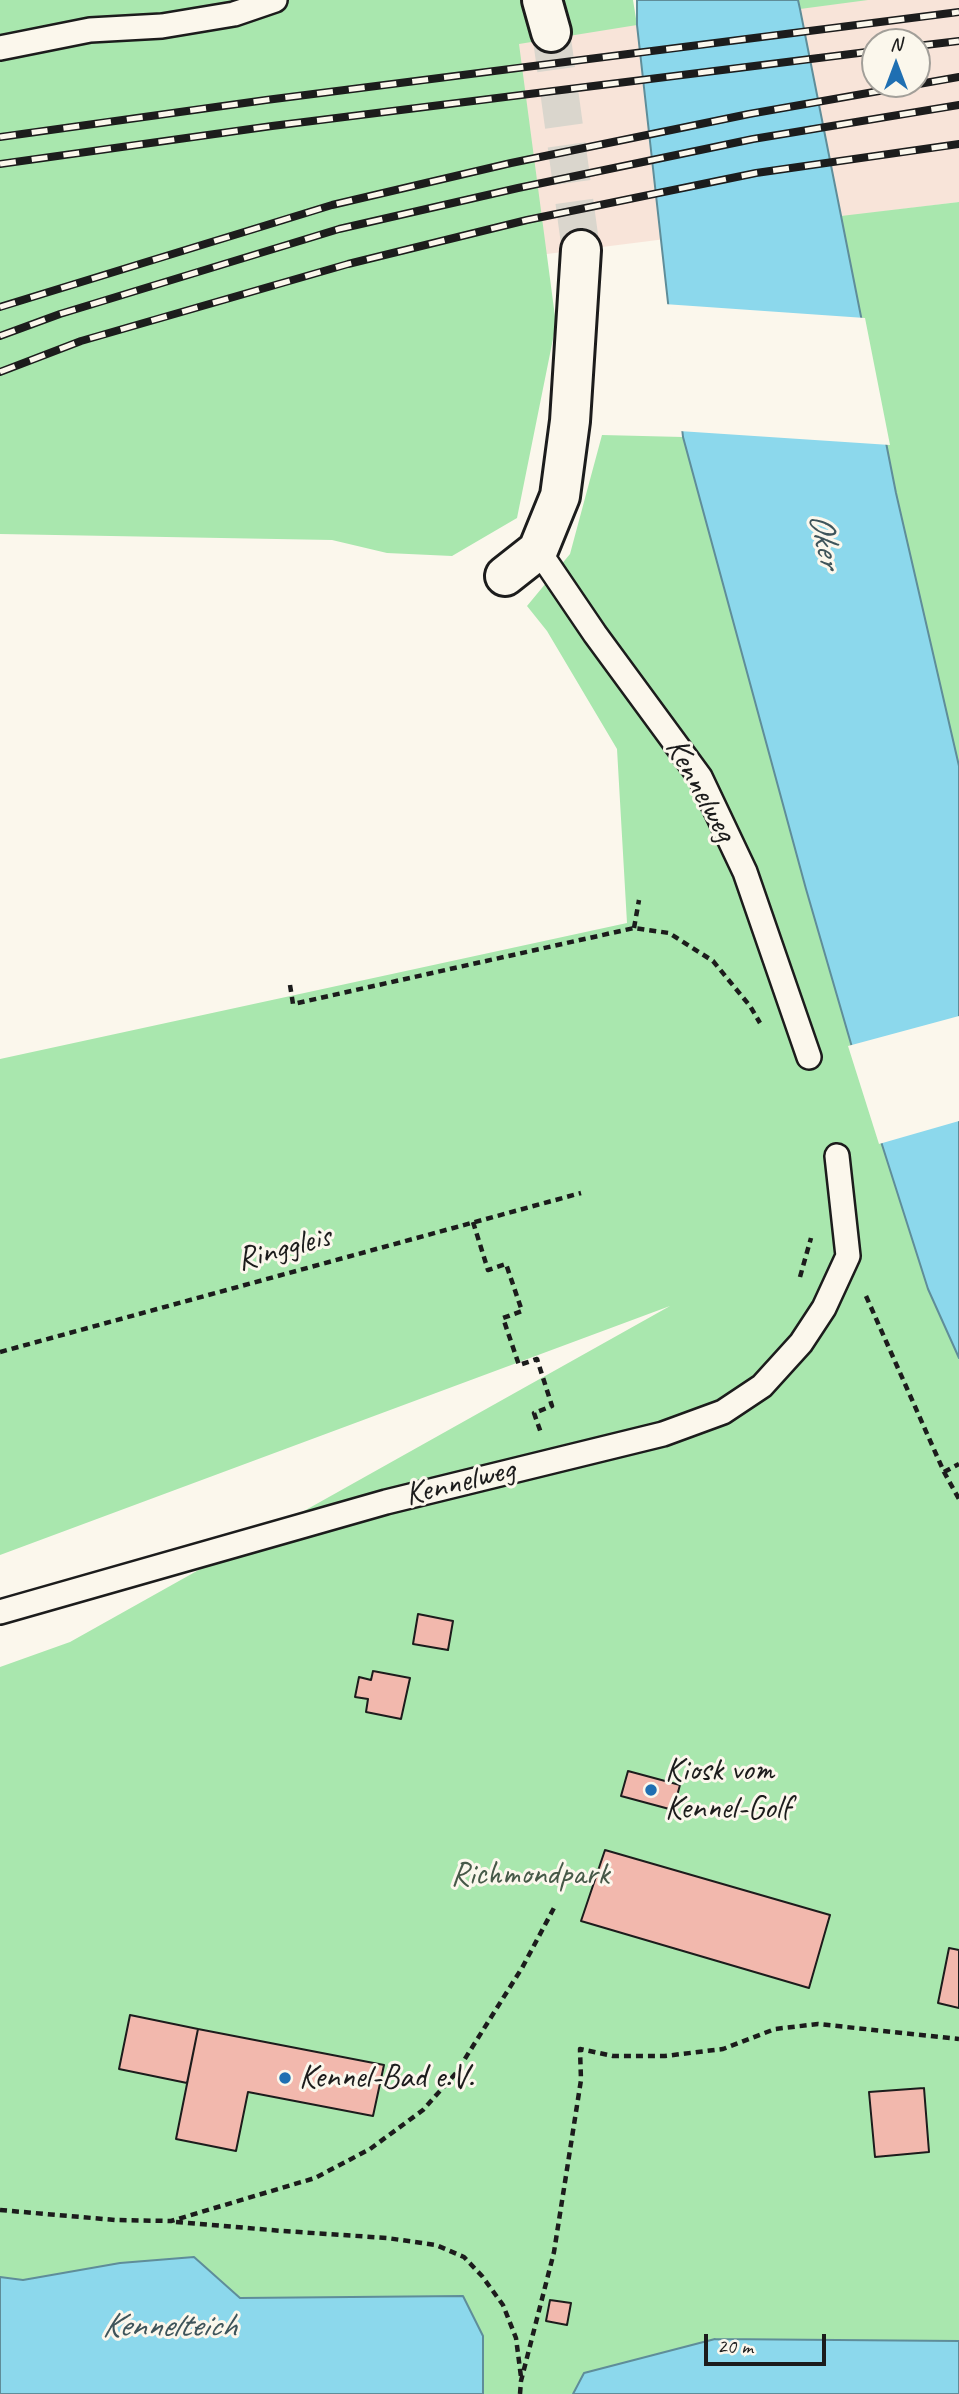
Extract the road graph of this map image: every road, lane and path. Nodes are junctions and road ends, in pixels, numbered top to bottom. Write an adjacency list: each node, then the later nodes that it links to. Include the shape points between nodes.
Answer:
1 (275, 0): 2 (lane, via 234,14 162,26 90,30)
2 (0, 48)
3 (581, 250): 4 (street, via 570,421 560,496)
4 (538, 550): 5 (street); 10 (lane, Kennelweg, via 700,777 744,872)
5 (505, 576)
6 (639, 900): 7 (path)
7 (634, 928): 8 (path, via 293,1004); 9 (path, via 669,933 713,961)
8 (290, 985)
9 (765, 1030)
10 (809, 1057)
11 (837, 1156): 15 (lane)
12 (582, 1193): 13 (path, Ringgleis)
13 (473, 1222): 17 (path, Ringgleis); 18 (path, via 488,1270 506,1264 522,1311 503,1318 519,1365 537,1359 545,1383 552,1406 534,1413)
14 (811, 1229): 16 (path)
15 (848, 1256): 18 (lane, Kennelweg, via 824,1308 762,1386 723,1412 663,1434); 20 (path)
16 (799, 1278)
17 (0, 1352)
18 (550, 1460): 22 (lane, Kennelweg)
19 (959, 1464): 20 (path)
20 (944, 1472): 21 (path)
21 (959, 1499)
22 (0, 1612)
23 (555, 1906): 26 (path, via 488,2025 424,2110 370,2149 315,2178)
24 (959, 2039): 27 (path, via 818,2024 775,2029 723,2049 665,2056 613,2056 580,2049 581,2080 554,2252)
25 (0, 2210): 26 (path)
26 (171, 2221): 27 (path, via 387,2238 436,2245 464,2257 503,2305 516,2337)
27 (521, 2381): 28 (path)
28 (520, 2394)

